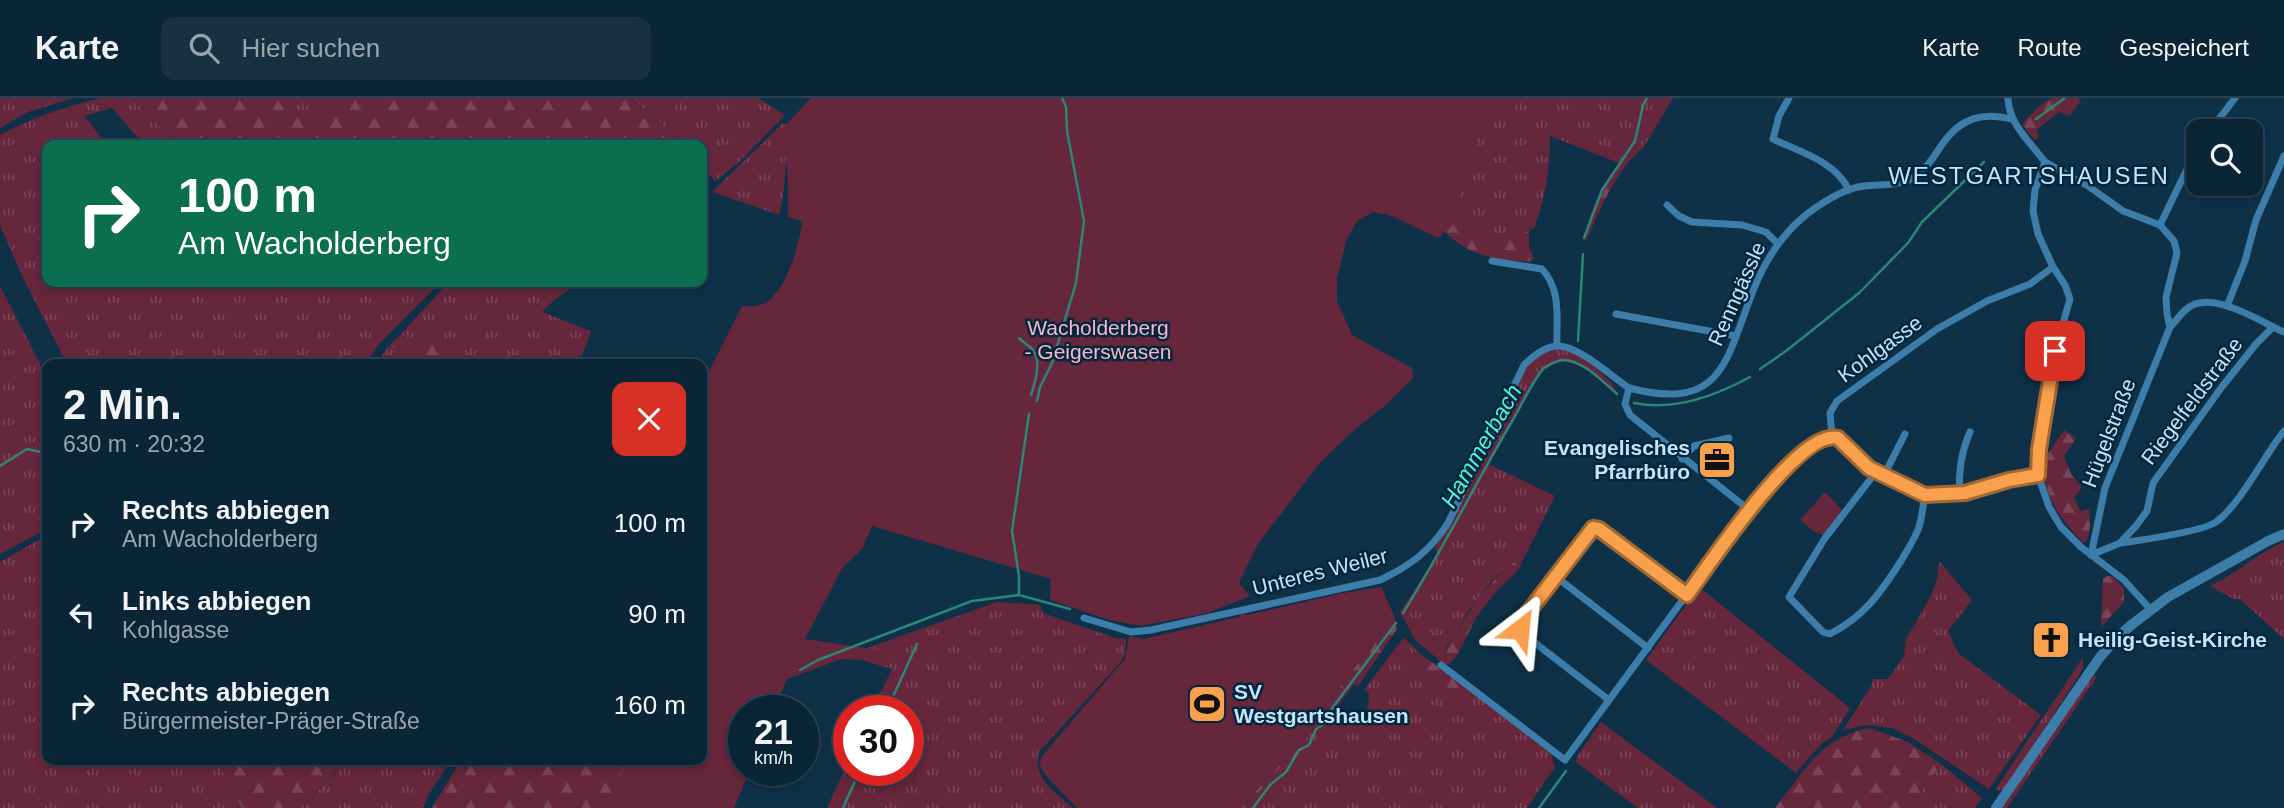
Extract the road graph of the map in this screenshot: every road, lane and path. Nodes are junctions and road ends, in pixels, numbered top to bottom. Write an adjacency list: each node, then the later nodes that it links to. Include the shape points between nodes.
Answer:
1 (1789, 98): 9 (street, via 1773,139 1824,163 1843,177)
2 (2008, 98): 4 (street)
3 (2235, 98): 5 (street)
4 (2012, 119): 7 (street); 9 (street, Renngässle, via 1979,116 1958,127 1916,175 1901,183)
5 (2219, 119)
6 (2284, 156): 15 (street)
7 (2045, 162): 11 (street, via 2123,211); 14 (street, via 2033,211)
8 (2186, 171): 11 (street)
9 (1849, 190): 12 (street, Renngässle, via 1808,213)
10 (1667, 205): 12 (street, via 1692,222 1742,225 1766,232)
11 (2160, 225): 17 (street, Hügelstraße, via 2175,242 2177,253 2166,297)
12 (1777, 243): 19 (street, Renngässle)
13 (1492, 261): 20 (street, via 1532,265 1552,279)
14 (2053, 267): 25 (street, Kohlgasse, via 2031,284 1987,300 1937,329 1837,401 1830,413); 29 (street, via 2070,299 2050,374)
15 (2227, 306): 17 (street, Hügelstraße, via 2196,304); 18 (street, Hügelstraße)
16 (1616, 314): 19 (street)
17 (2170, 327): 35 (street, Hügelstraße, via 2105,488)
18 (2280, 329): 34 (street, Riegelfeldstraße, via 2256,344 2221,387 2153,483 2147,511)
19 (1736, 336): 21 (street, Renngässle, via 1720,373 1706,384 1668,395)
20 (1557, 346): 21 (street, via 1587,358); 39 (street, Unteres Weiler, via 1535,354 1524,365 1448,523 1437,541 1403,569 1380,580 1151,630 1131,632)
21 (1629, 388): 27 (street, via 1625,404 1630,415)
22 (2284, 431): 34 (street, via 2214,524)
23 (1969, 432): 30 (street, via 1958,472)
24 (1905, 434): 28 (street)
25 (1832, 436): 28 (street); 32 (street, via 1800,455)
26 (1729, 438): 27 (street, via 1694,446)
27 (1682, 459): 32 (street)
28 (1880, 473): 31 (street); 31 (street, via 1825,538 1788,597 1823,632 1842,628 1880,594 1914,538)
29 (2038, 475): 30 (street); 35 (street, via 2061,527)
30 (1960, 493): 31 (street)
31 (1925, 495)
32 (1749, 510): 37 (street)
33 (2284, 534): 38 (main road)
34 (2120, 543): 35 (street, Riegelfeldstraße)
35 (2091, 555): 38 (street, via 2124,580)
36 (1555, 576): 37 (street, via 1593,528); 40 (street); 42 (street, via 1520,629)
37 (1687, 595): 40 (street)
38 (2151, 610): 43 (main road, via 2100,657)
39 (1084, 618)
40 (1648, 648): 42 (street)
41 (1441, 665): 42 (street, via 1565,760)
42 (1609, 700)
43 (1996, 808)

